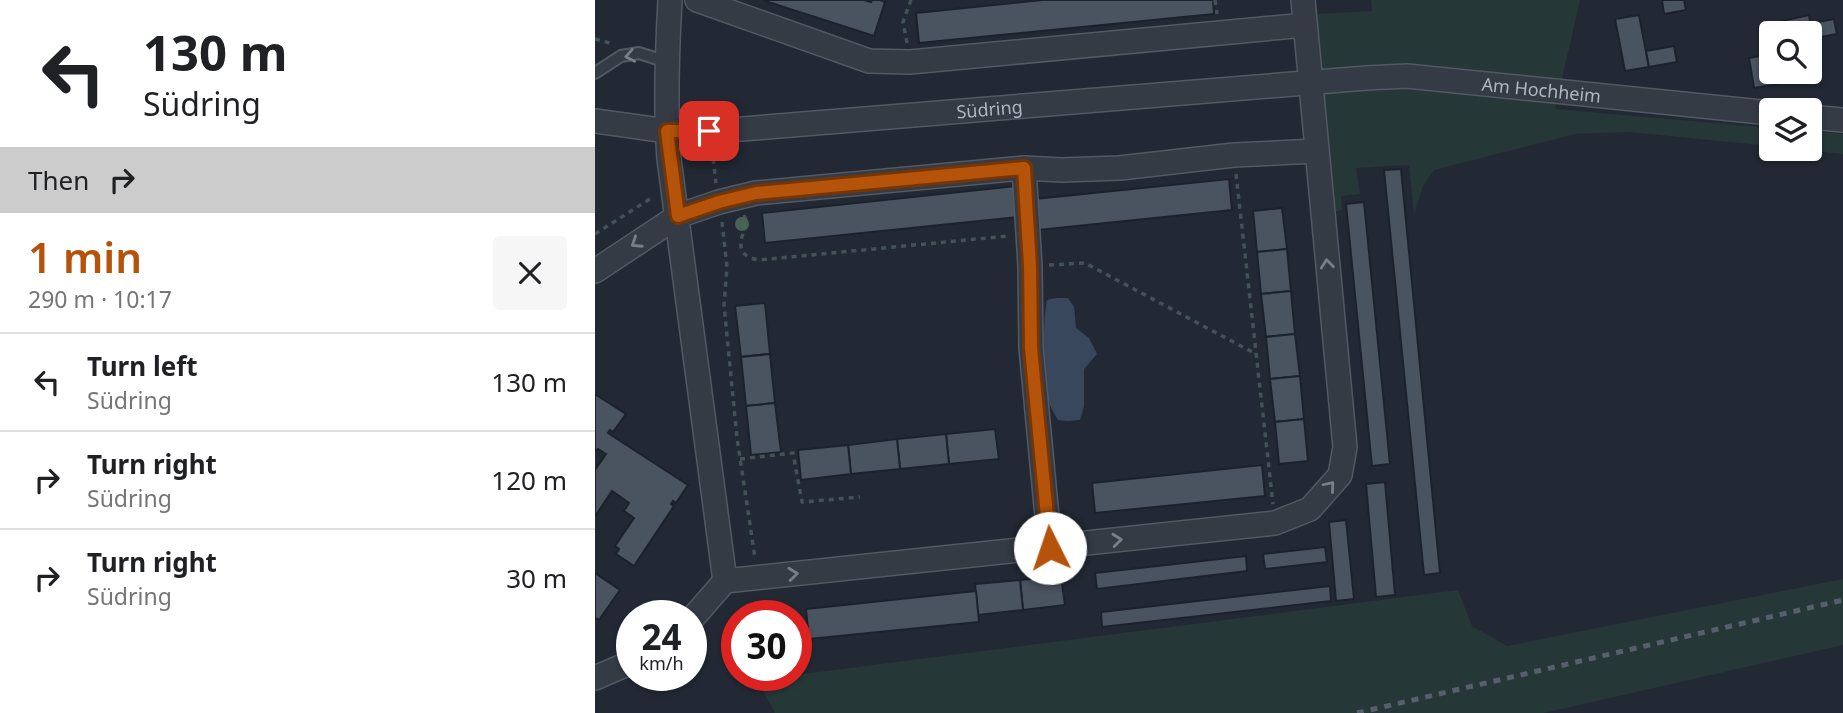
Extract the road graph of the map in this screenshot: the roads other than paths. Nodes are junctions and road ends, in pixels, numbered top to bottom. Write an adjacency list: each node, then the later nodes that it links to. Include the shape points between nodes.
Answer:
1 (670, 0): 5 (street)
2 (697, 0): 4 (street, via 869,61 910,62)
3 (1303, 0): 4 (street)
4 (1305, 25): 7 (street)
5 (667, 62): 6 (lane, one-way to 6, via 639,53 621,56); 12 (street)
6 (595, 73)
7 (1311, 82): 8 (street, Am Hochheim, via 1416,77); 12 (street, Südring); 13 (street)
8 (1759, 112)
9 (1822, 118): 10 (street)
10 (1843, 120)
11 (595, 121): 12 (street, Südring)
12 (667, 131): 15 (street)
13 (1316, 151): 14 (street, via 1120,168); 17 (street, one-way to 13, via 1275,523 1310,509 1340,475 1345,447)
14 (1024, 168): 15 (street, via 756,193); 17 (street, via 1033,379)
15 (678, 216): 16 (street, one-way to 16); 18 (street)
16 (595, 271)
17 (1050, 548): 18 (street, one-way to 17)
18 (725, 581): 19 (street)
19 (707, 602)
20 (616, 669): 21 (street)
21 (595, 678)

